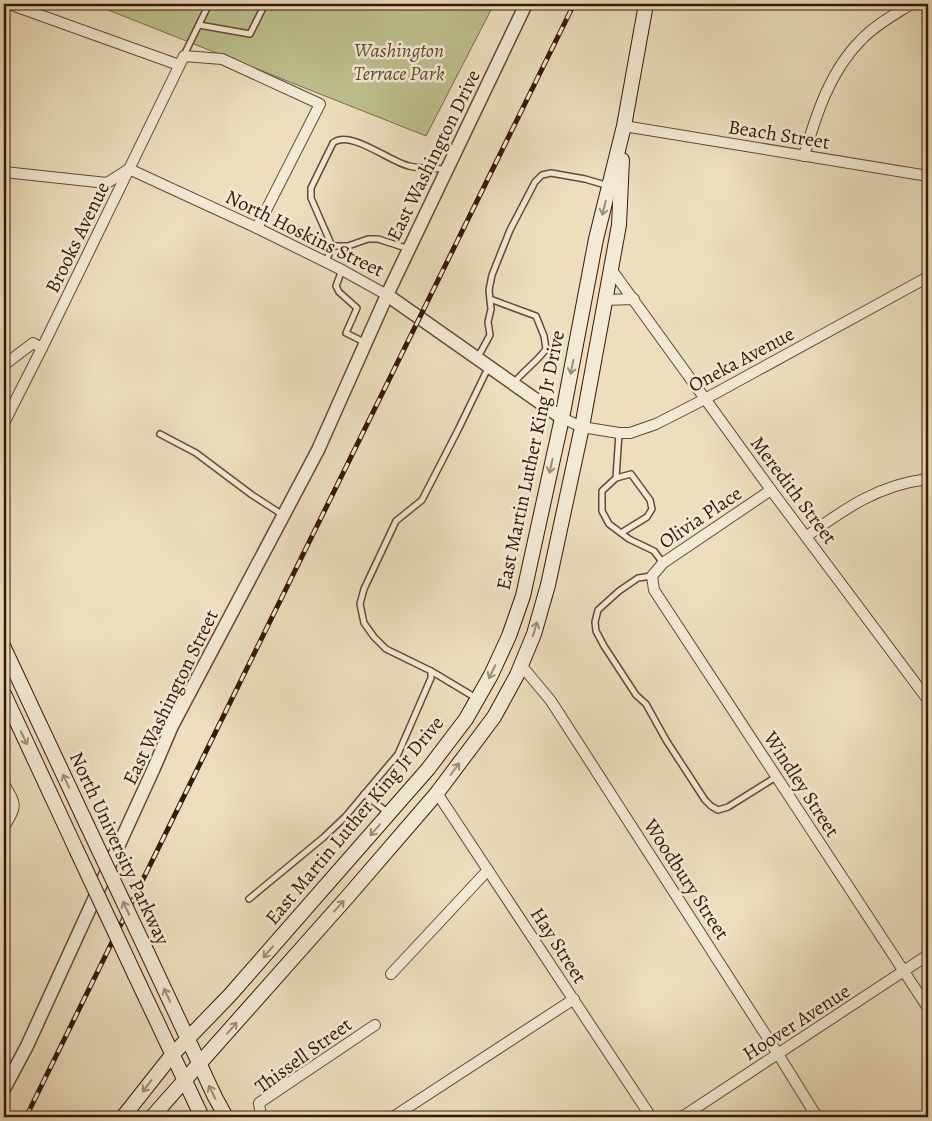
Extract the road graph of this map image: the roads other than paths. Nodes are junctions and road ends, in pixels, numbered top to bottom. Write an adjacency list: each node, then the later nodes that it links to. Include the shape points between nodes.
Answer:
1 (9, 4): 8 (street)
2 (209, 4): 7 (lane)
3 (265, 4): 7 (lane, via 250,34)
4 (526, 4): 12 (street, East Washington Drive)
5 (646, 4): 9 (main road, East Martin Luther King Jr Drive)
6 (911, 4): 10 (street, via 878,26 849,52 817,111)
7 (199, 25): 8 (lane)
8 (182, 61): 11 (street, Brooks Avenue); 16 (street, via 222,59 320,104)
9 (624, 126): 10 (street, Beach Street); 15 (main road, East Martin Luther King Jr Drive); 21 (main road, East Martin Luther King Jr Drive, via 618,225)
10 (804, 156): 14 (street, Beach Street)
11 (129, 169): 13 (street, via 107,183); 16 (street, North Hoskins Street); 28 (street, Brooks Avenue)
12 (448, 169): 17 (lane, via 409,166 348,139 337,140 311,188 311,198); 18 (street, East Washington Drive)
13 (4, 172)
14 (928, 176)
15 (609, 186): 24 (lane, via 551,173 535,182 492,275); 35 (main road, East Martin Luther King Jr Drive, one-way to 35)
16 (257, 228): 19 (street, North Hoskins Street)
17 (332, 246): 18 (lane, via 378,239); 19 (lane)
18 (409, 249): 23 (street, East Washington Drive)
19 (326, 262): 20 (street, North Hoskins Street)
20 (342, 270): 23 (street, North Hoskins Street); 27 (lane, via 336,286 357,308 346,333)
21 (611, 270): 25 (street, Meredith Street); 26 (main road, East Martin Luther King Jr Drive)
22 (928, 277): 34 (street, Oneka Avenue)
23 (387, 294): 27 (street, East Washington Drive); 29 (street, North Hoskins Street)
24 (490, 299): 29 (lane, via 490,335); 33 (lane, via 536,316 544,336 546,349 539,360 522,372)
25 (634, 299): 26 (street); 34 (street, Meredith Street)
26 (605, 300): 37 (main road, East Martin Luther King Jr Drive)
27 (366, 343): 32 (street, East Washington Drive)
28 (42, 348): 30 (street, via 33,343); 36 (street, Brooks Avenue)
29 (477, 359): 31 (street, North Hoskins Street)
30 (4, 365)
31 (488, 367): 33 (street, North Hoskins Street); 50 (lane, via 422,500 396,521 360,604 364,624 386,649)
32 (351, 378): 43 (street, East Washington Street)
33 (514, 383): 35 (street, North Hoskins Street)
34 (705, 399): 38 (street, Oneka Avenue, via 656,424 630,433); 42 (street, Meredith Street)
35 (562, 418): 37 (street, Oneka Avenue); 52 (main road, East Martin Luther King Jr Drive, one-way to 52, via 523,596 499,659)
36 (4, 423)
37 (582, 427): 38 (street, Oneka Avenue); 49 (main road, East Martin Luther King Jr Drive, one-way to 37, via 548,585)
38 (619, 433): 40 (lane)
39 (160, 434): 43 (lane, via 196,453 252,496)
40 (616, 478): 44 (lane, via 602,492 602,511 609,524); 44 (lane, via 631,474 650,500 652,509 647,517)
41 (928, 479): 45 (street, via 910,481 864,497)
42 (771, 490): 45 (street, Meredith Street); 46 (street, Olivia Place)
43 (284, 515): 73 (street, East Washington Street, via 172,726)
44 (621, 533): 46 (lane, via 654,551)
45 (807, 536): 53 (street, Meredith Street)
46 (663, 563): 47 (street, Olivia Place)
47 (652, 576): 54 (street, Windley Street, via 654,590); 54 (lane, via 638,578 598,610 594,622 604,646 636,695 646,704 711,806 718,810 728,807)
48 (4, 648): 68 (main road, North University Parkway, one-way to 48, bridge)
49 (522, 664): 56 (main road, East Martin Luther King Jr Drive, one-way to 49, via 494,717); 69 (street, Woodbury Street, via 551,701)
50 (432, 671): 52 (lane); 57 (lane, via 432,678 398,754)
51 (4, 694): 70 (main road, North University Parkway, one-way to 70, bridge)
52 (477, 699): 58 (main road, East Martin Luther King Jr Drive, via 428,769)
53 (928, 700)
54 (776, 777): 63 (street, Windley Street)
55 (6, 787): 59 (street, via 15,808)
56 (437, 793): 60 (street, Hay Street); 71 (main road, East Martin Luther King Jr Drive, one-way to 56)
57 (364, 794): 58 (lane); 61 (lane, via 324,837)
58 (389, 814): 68 (main road, East Martin Luther King Jr Drive, one-way to 68, via 230,995)
59 (4, 827)
60 (488, 870): 64 (street); 65 (street, Hay Street)
61 (248, 899)
62 (928, 955): 63 (street, Hoover Avenue)
63 (904, 971): 66 (street, Windley Street); 69 (street, Hoover Avenue)
64 (392, 974)
65 (574, 999): 79 (street); 80 (street, Hay Street)
66 (928, 1008)
67 (375, 1025): 78 (street, Thissell Street, via 259,1103)
68 (187, 1038): 70 (main road, East Martin Luther King Jr Drive); 71 (main road, North University Parkway)
69 (778, 1054): 81 (street, Hoover Avenue); 82 (street, Woodbury Street)
70 (172, 1055): 72 (main road, North University Parkway); 74 (main road, East Martin Luther King Jr Drive, one-way to 74)
71 (200, 1065): 72 (main road, East Martin Luther King Jr Drive); 77 (main road, North University Parkway, one-way to 71)
72 (184, 1082): 75 (main road, East Martin Luther King Jr Drive); 76 (main road, North University Parkway)
73 (4, 1090)
74 (123, 1117)
75 (152, 1117)
76 (202, 1117)
77 (226, 1117)
78 (261, 1117)
79 (393, 1117)
80 (651, 1117)
81 (682, 1117)
82 (816, 1117)

